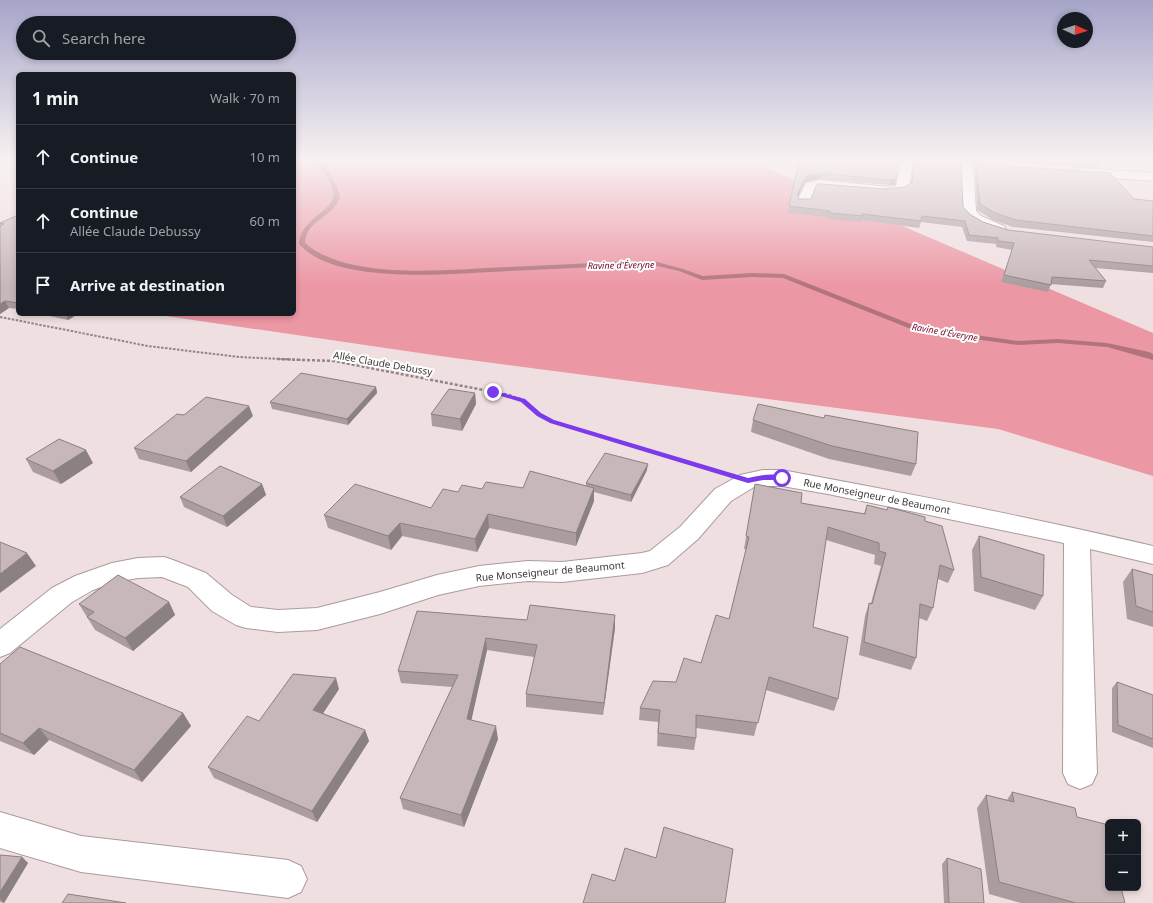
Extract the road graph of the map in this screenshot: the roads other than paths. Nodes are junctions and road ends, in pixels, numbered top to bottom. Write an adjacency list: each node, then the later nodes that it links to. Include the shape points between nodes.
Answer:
1 (967, 203): 2 (street, via 969,212 976,219)
2 (1013, 232)
3 (1077, 537): 4 (street, Rue Monseigneur de Beaumont); 5 (street, Rue Monseigneur de Beaumont, via 954,510 782,478 763,478 748,480 724,495 672,548 659,558 642,563 562,572 528,571 479,576 437,585 317,619 278,621 246,617 222,603 198,580 164,567 138,568 112,573 67,592); 6 (street)
4 (1153, 555)
5 (0, 645)
6 (1080, 773)
7 (0, 830): 8 (street, via 81,854)
8 (288, 879)

